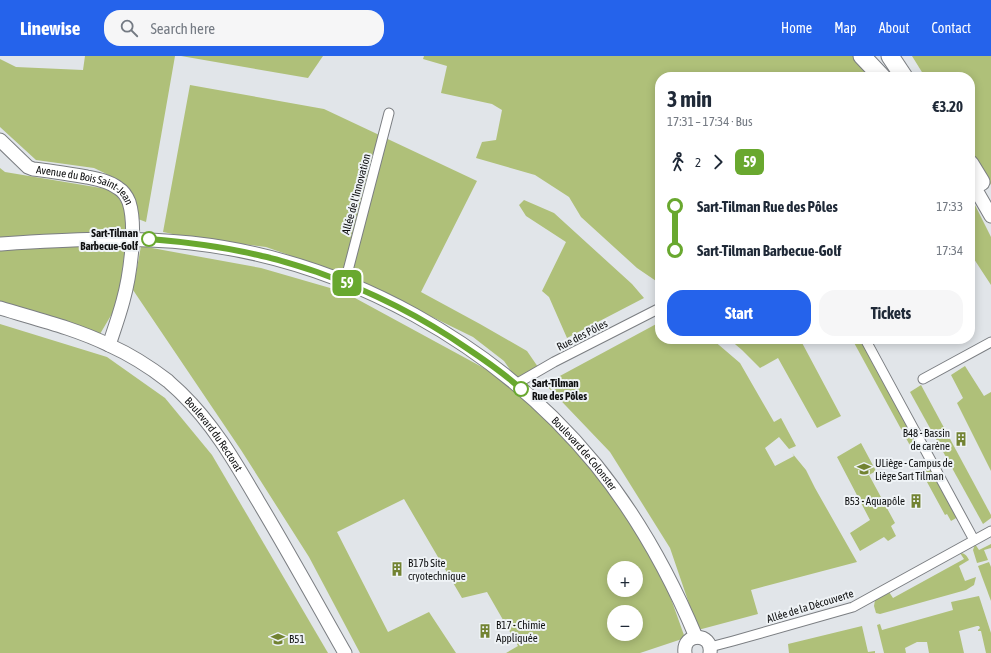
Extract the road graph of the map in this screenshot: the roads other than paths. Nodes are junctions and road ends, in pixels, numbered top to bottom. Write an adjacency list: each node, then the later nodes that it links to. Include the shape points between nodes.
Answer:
1 (862, 56): 4 (highway)
2 (890, 56): 5 (highway)
3 (902, 56): 6 (highway)
4 (877, 72)
5 (901, 72)
6 (913, 72)
7 (389, 113): 15 (street, Allée de l'Innovation)
8 (0, 140): 13 (main road, Avenue du Bois Saint-Jean, via 24,164 33,169 102,180 118,187 129,201)
9 (975, 184): 11 (main road)
10 (975, 186): 12 (main road)
11 (991, 199)
12 (991, 216)
13 (132, 239): 14 (main road, Boulevard de Colonster); 15 (main road, Boulevard de Colonster, via 192,243 263,256); 20 (main road, Avenue du Bois Saint-Jean, via 126,290)
14 (0, 244)
15 (345, 282): 22 (main road, Boulevard de Colonster, via 433,326)
16 (0, 308): 20 (main road, Boulevard du Rectorat)
17 (655, 311): 22 (street, Rue des Pôles)
18 (991, 342): 21 (street)
19 (868, 344): 24 (street)
20 (109, 345): 27 (main road, Boulevard du Rectorat, via 169,382 215,432)
21 (923, 378)
22 (516, 384): 25 (main road, Boulevard de Colonster, via 572,438 620,497 668,574)
23 (991, 531): 24 (street, Allée de la Découverte)
24 (974, 540): 26 (street, Allée de la Découverte, via 852,607)
25 (696, 637): 26 (main road, via 706,640); 28 (main road, via 688,641)
26 (710, 650)
27 (345, 653)
28 (685, 653)

